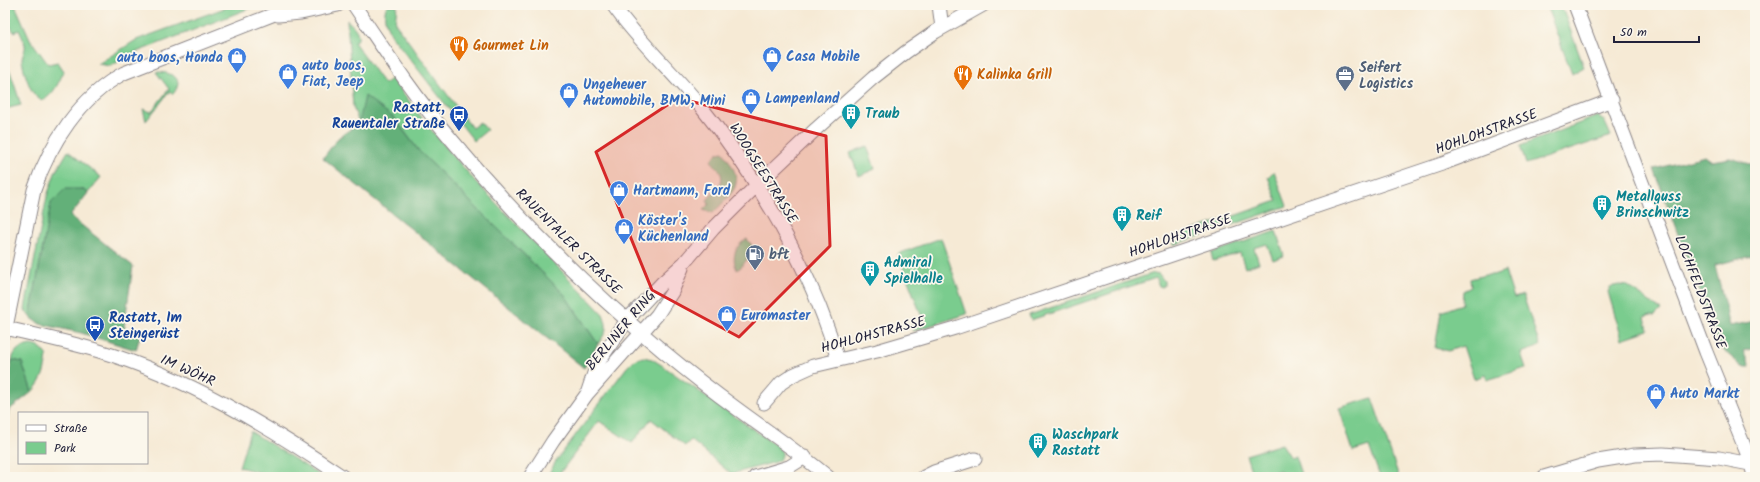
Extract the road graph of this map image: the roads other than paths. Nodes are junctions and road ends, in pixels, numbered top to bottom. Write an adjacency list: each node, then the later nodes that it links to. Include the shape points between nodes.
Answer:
1 (292, 5): 8 (street)
2 (338, 5): 8 (street, via 301,13)
3 (354, 5): 13 (street, RAUENTALER STRASSE, via 404,78 450,138 512,208)
4 (613, 5): 11 (street, WOOGSEESTRASSE, via 698,103 725,138)
5 (939, 5): 9 (street)
6 (984, 5): 9 (street, BERLINER RING)
7 (1575, 5): 10 (street, LOCHFELDSTRASSE)
8 (272, 15): 14 (street, via 124,73 98,92 74,116 50,151 36,184)
9 (942, 28): 11 (street, BERLINER RING, via 873,78)
10 (1612, 100): 16 (street, HOHLOHSTRASSE, via 1442,164 1167,257 955,328); 21 (street, LOCHFELDSTRASSE, via 1706,352)
11 (756, 186): 12 (street, BERLINER RING, via 713,229); 16 (street, WOOGSEESTRASSE, via 803,269 829,328)
12 (684, 263): 13 (street, BERLINER RING); 15 (street, BERLINER RING, via 672,292)
13 (627, 320): 15 (street, RAUENTALER STRASSE); 17 (street, BERLINER RING, via 597,364)
14 (5, 329): 22 (street, IM WÖHR, via 99,351 174,380 270,429)
15 (642, 333): 17 (street, BERLINER RING); 19 (street, RAUENTALER STRASSE, via 734,406)
16 (838, 360): 18 (street, HOHLOHSTRASSE, via 813,366 792,375 781,383)
17 (587, 394): 23 (street, BERLINER RING)
18 (764, 403)
19 (805, 457): 24 (street, via 789,467); 25 (street, RAUENTALER STRASSE)
20 (975, 459): 26 (street)
21 (1753, 464): 27 (street, via 1719,458 1635,455 1598,461); 28 (street, LOCHFELDSTRASSE)
22 (343, 477)
23 (530, 477)
24 (754, 477)
25 (828, 477)
26 (924, 477)
27 (1544, 477)
28 (1754, 477)

